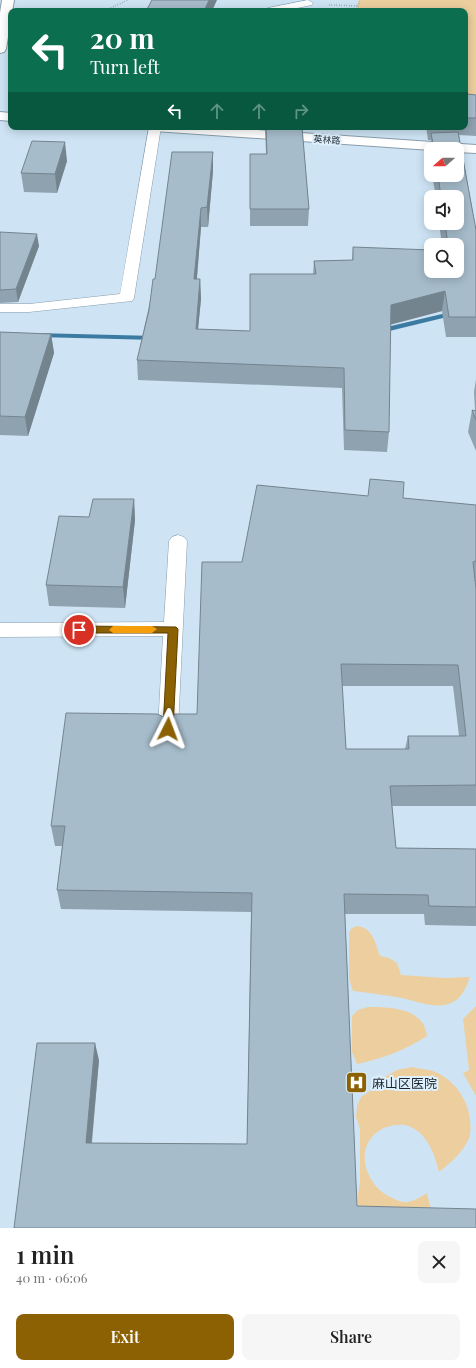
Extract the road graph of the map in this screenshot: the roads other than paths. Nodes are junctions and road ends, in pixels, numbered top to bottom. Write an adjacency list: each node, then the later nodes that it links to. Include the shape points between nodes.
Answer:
1 (8, 0): 4 (street)
2 (308, 3): 3 (lane)
3 (283, 8)
4 (0, 49)
5 (154, 130): 8 (lane, via 128,298 29,308)
6 (198, 130): 7 (street, 英林路)
7 (476, 149)
8 (0, 308)
9 (178, 541): 10 (lane)
10 (173, 629): 11 (lane); 12 (lane)
11 (0, 630)
12 (168, 729)

